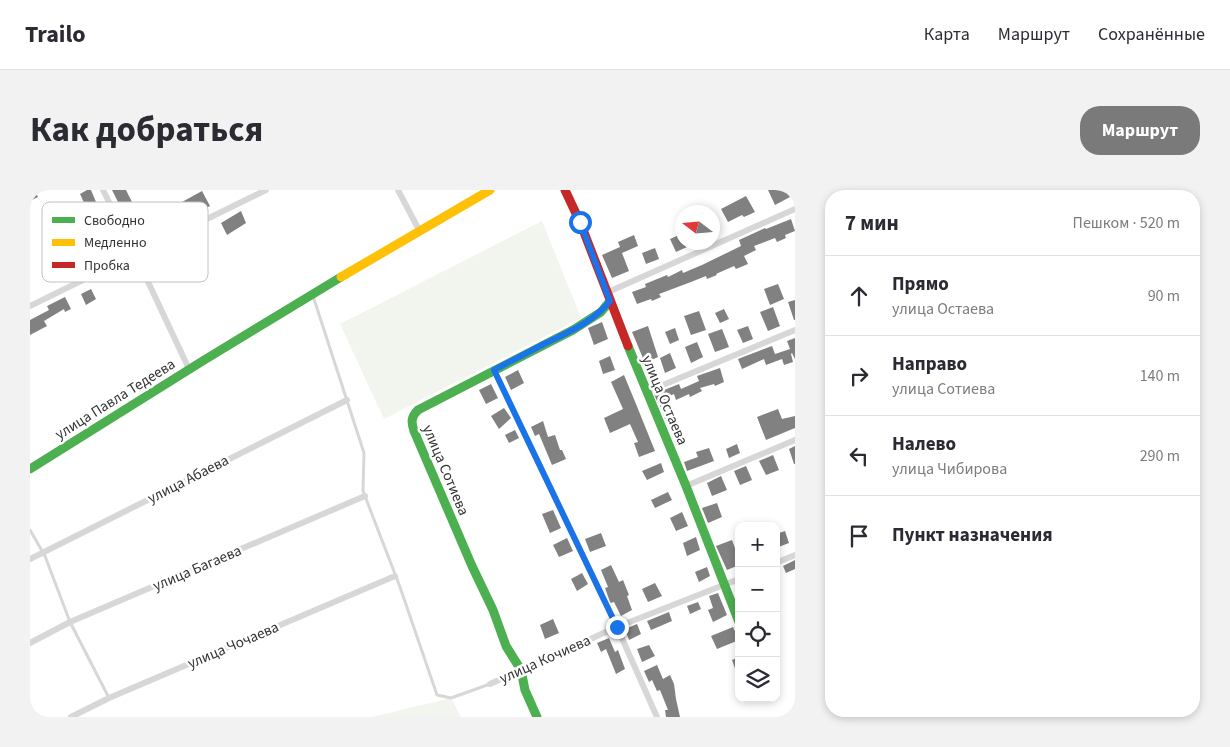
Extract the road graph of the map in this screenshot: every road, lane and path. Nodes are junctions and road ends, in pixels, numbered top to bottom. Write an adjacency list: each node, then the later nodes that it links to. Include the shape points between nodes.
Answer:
1 (103, 190): 6 (street)
2 (266, 190): 8 (street)
3 (398, 190): 9 (street)
4 (490, 190): 9 (street, улица Павла Тедеева)
5 (565, 190): 13 (street, улица Остаева)
6 (109, 202)
7 (795, 209): 13 (street)
8 (208, 218)
9 (419, 230): 12 (street, улица Павла Тедеева)
10 (78, 282): 14 (street)
11 (148, 282): 16 (street)
12 (312, 293): 16 (street, улица Павла Тедеева); 19 (lane)
13 (608, 297): 17 (street, улица Сотиева, via 601,312 590,320); 18 (street, улица Остаева)
14 (30, 306)
15 (795, 330): 18 (street)
16 (189, 369): 21 (street, улица Павла Тедеева)
17 (494, 370): 34 (street); 36 (street, улица Сотиева, via 418,410 411,424 506,646)
18 (646, 392): 22 (street, улица Остаева)
19 (347, 400): 23 (lane, via 364,453); 25 (street, улица Абаева)
20 (795, 440): 22 (street)
21 (30, 469)
22 (686, 486): 31 (street, улица Остаева)
23 (365, 496): 29 (lane); 33 (street, улица Багаева)
24 (30, 530): 25 (lane)
25 (43, 552): 27 (street, улица Абаева); 33 (lane)
26 (795, 555): 28 (street)
27 (30, 559)
28 (780, 561)
29 (395, 576): 37 (lane, via 437,695 451,698); 38 (street, улица Чочаева)
30 (735, 581): 31 (street, улица Кочиева)
31 (724, 585): 32 (street, улица Остаева); 34 (street, улица Кочиева)
32 (735, 612)
33 (70, 622): 35 (street, улица Багаева); 38 (lane)
34 (617, 627): 36 (street, улица Кочиева); 41 (street)
35 (30, 643)
36 (521, 670): 37 (street, улица Кочиева); 40 (street, улица Сотиева, via 525,690)
37 (490, 684)
38 (109, 698): 39 (street, улица Чочаева)
39 (72, 717)
40 (537, 717)
41 (657, 717)

